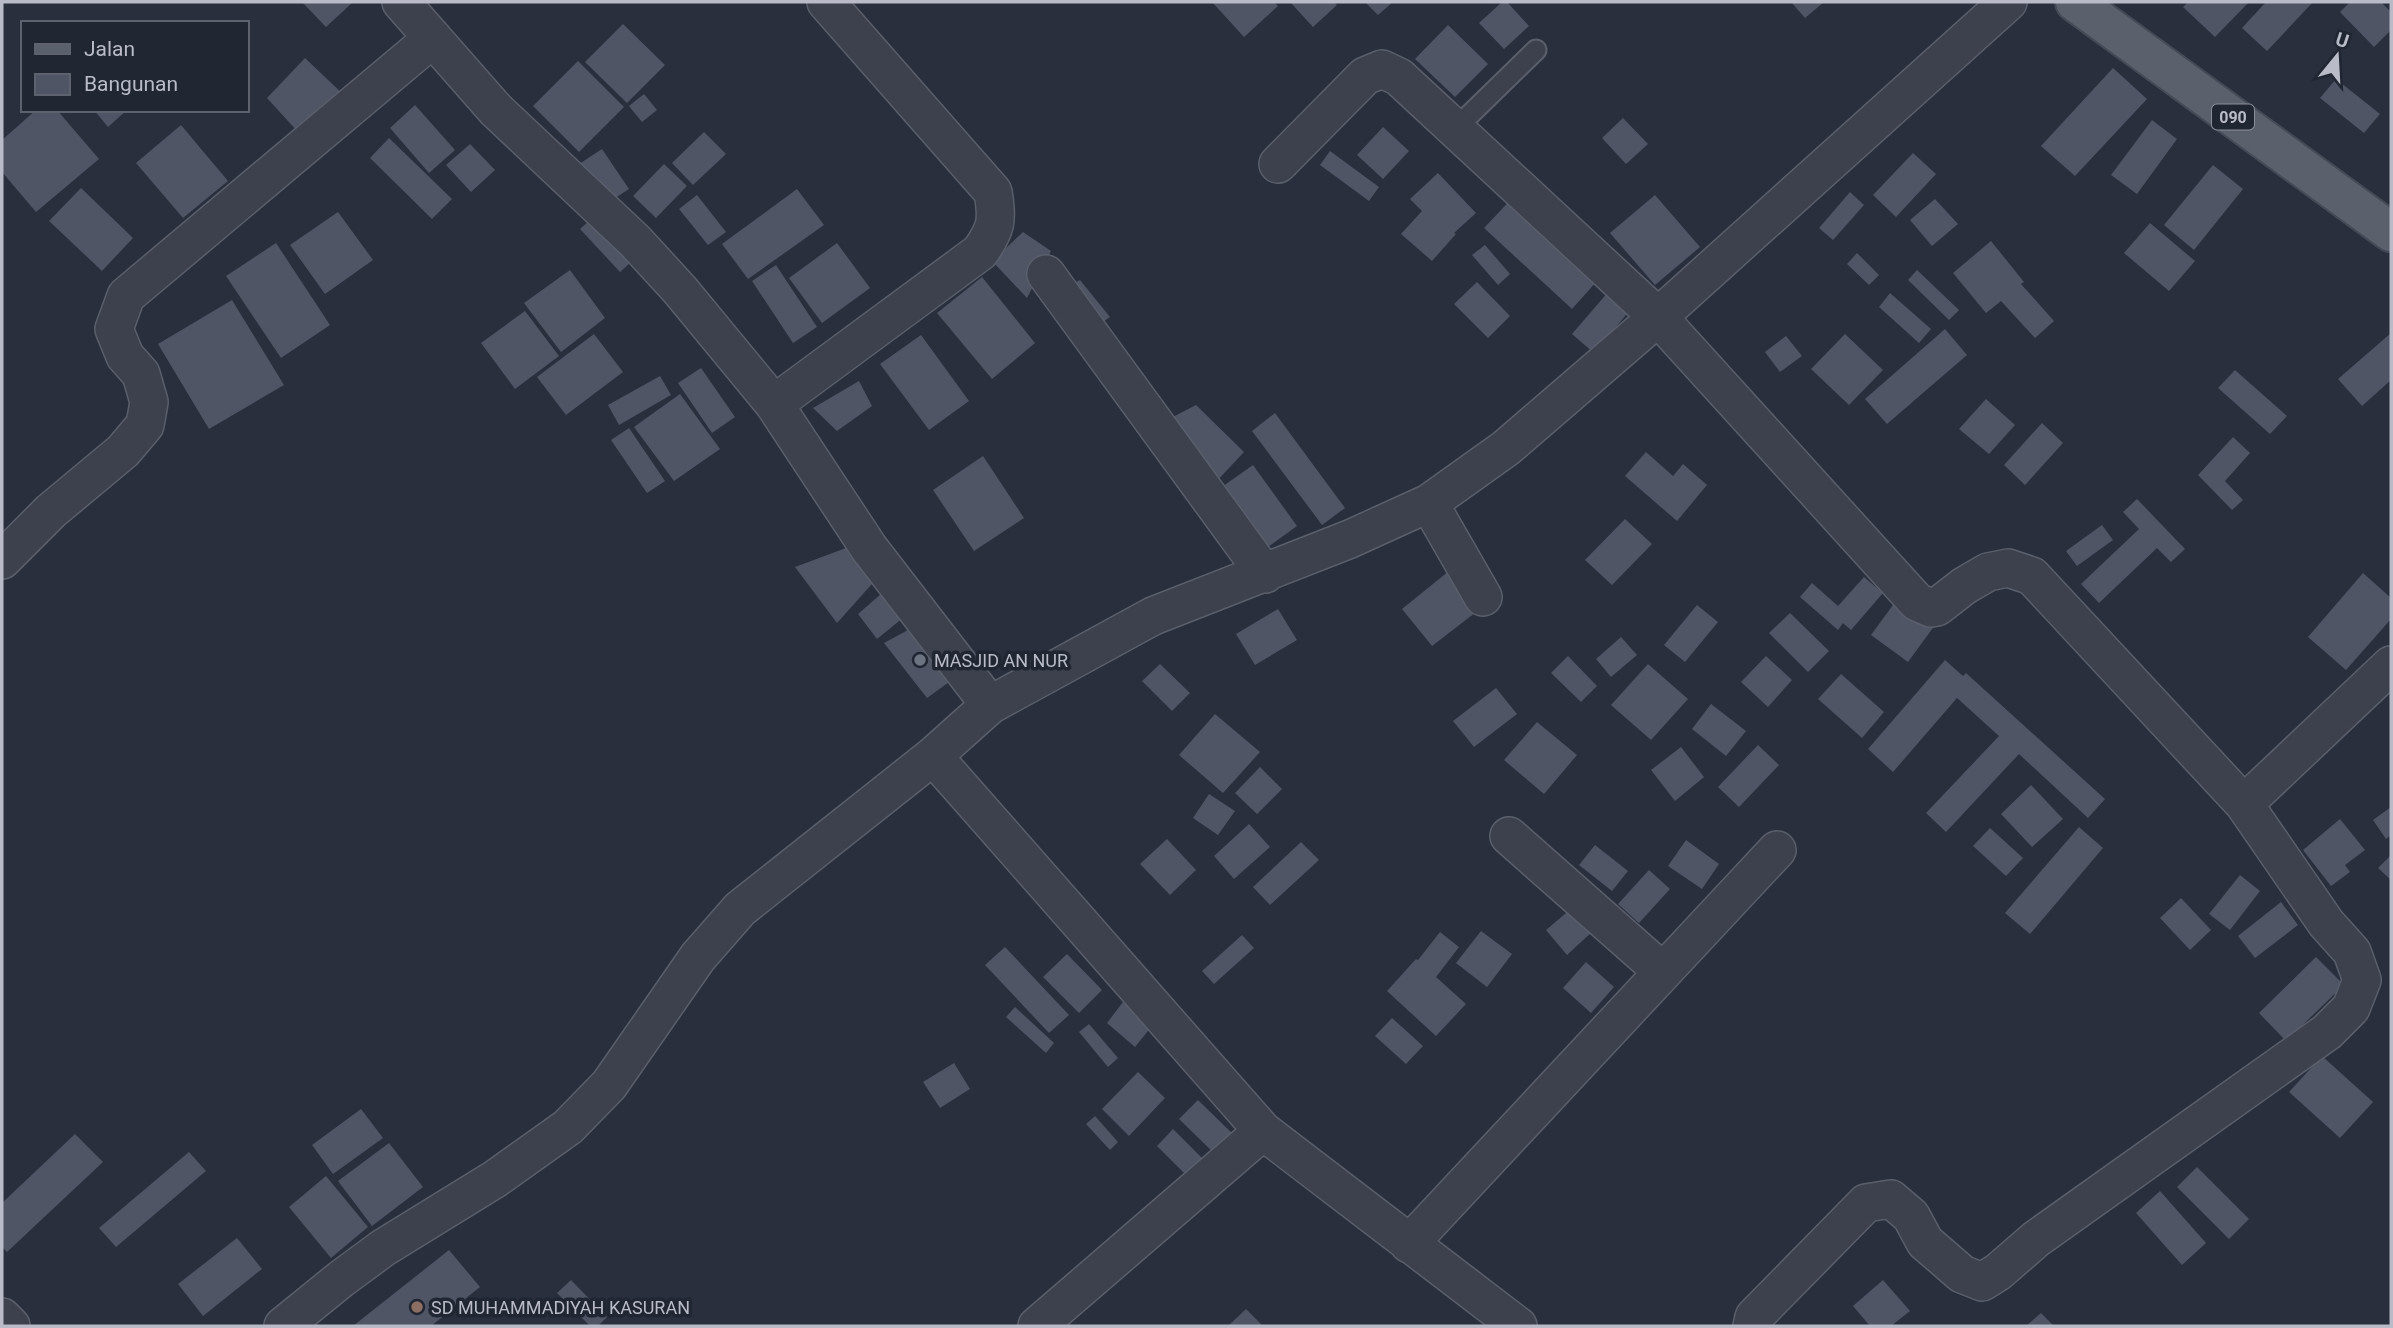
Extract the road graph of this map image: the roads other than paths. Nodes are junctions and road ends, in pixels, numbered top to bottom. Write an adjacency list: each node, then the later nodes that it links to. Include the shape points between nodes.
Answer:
1 (401, 2): 5 (street)
2 (826, 2): 12 (street, via 993,192 996,212 993,233 980,252)
3 (2008, 2): 11 (street)
4 (2075, 2): 9 (main road, 090)
5 (432, 38): 12 (street, via 496,110 635,241); 14 (street, via 127,296 114,329 125,356 141,374 149,402 145,425 123,451 51,511)
6 (1536, 50): 7 (lane)
7 (1455, 129): 8 (street, via 1399,77 1382,69 1365,76); 11 (street)
8 (1278, 164)
9 (2391, 232)
10 (1046, 274): 15 (street)
11 (1658, 317): 13 (street, via 1506,447); 20 (street, via 1917,602 1937,607 1988,572 2008,568 2032,576)
12 (774, 404): 18 (street, via 869,548)
13 (1429, 503): 15 (street); 16 (street)
14 (2, 560)
15 (1265, 574): 18 (street, via 1153,616)
16 (1483, 597)
17 (2391, 666): 20 (street)
18 (990, 705): 19 (street)
19 (933, 756): 24 (street); 28 (street, via 740,909 698,957 609,1085 568,1127 495,1179 383,1248)
20 (2244, 804): 31 (street, via 2326,923 2352,952 2362,980 2351,1008 2327,1032 1982,1282 1962,1274 1925,1242 1911,1216 1891,1199 1866,1203 1754,1317)
21 (1509, 836): 23 (street)
22 (1777, 850): 23 (street)
23 (1663, 972): 25 (street)
24 (1263, 1131): 25 (street); 29 (street)
25 (1409, 1244): 30 (street)
26 (2, 1317): 27 (street)
27 (11, 1326)
28 (283, 1326)
29 (1037, 1326)
30 (1518, 1326)
31 (1752, 1326)

